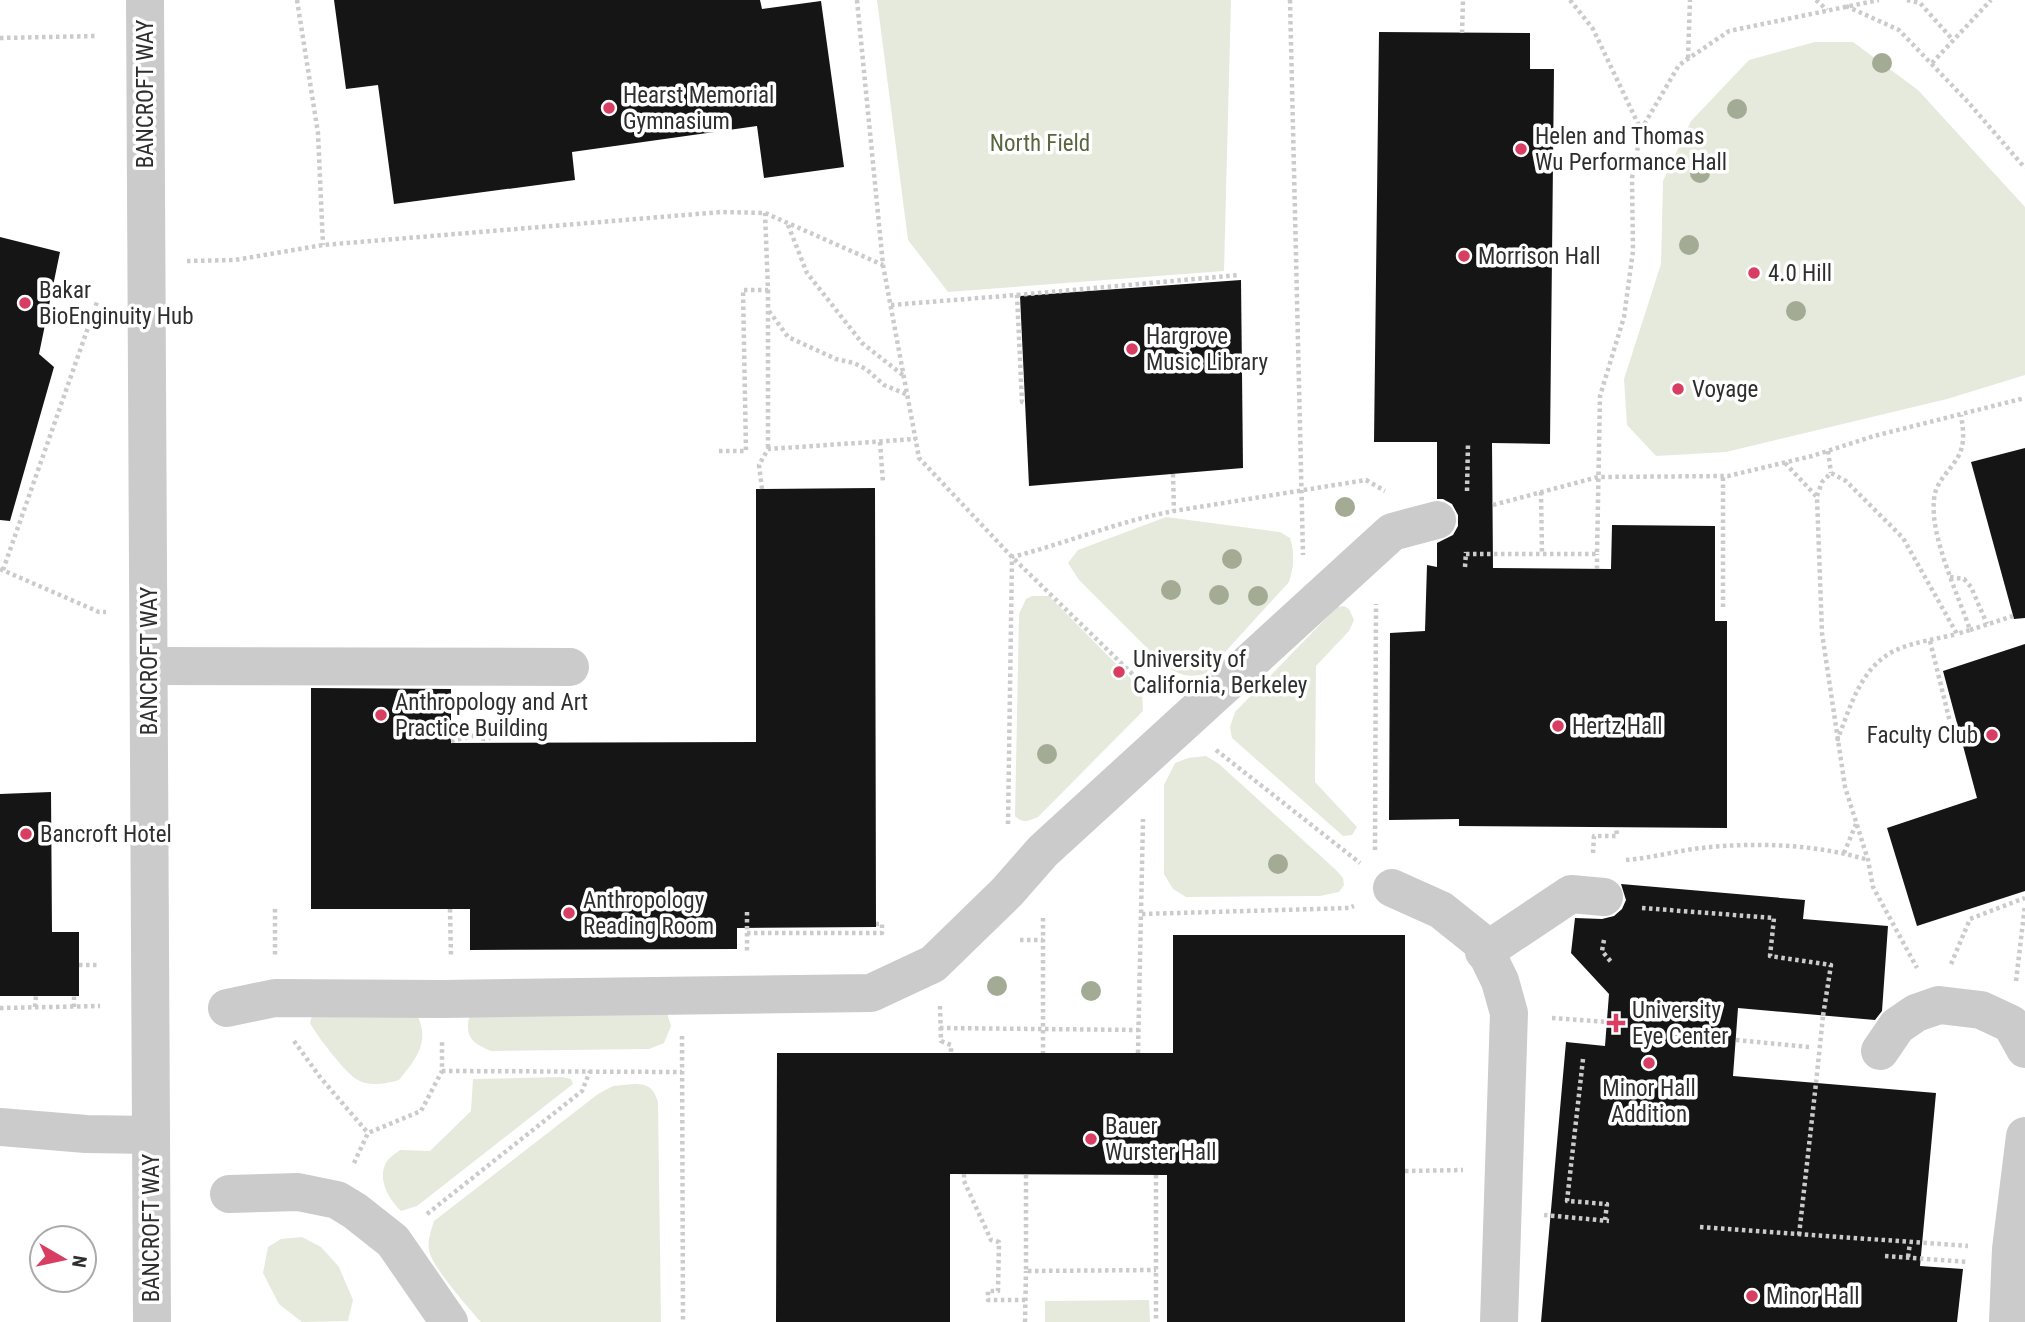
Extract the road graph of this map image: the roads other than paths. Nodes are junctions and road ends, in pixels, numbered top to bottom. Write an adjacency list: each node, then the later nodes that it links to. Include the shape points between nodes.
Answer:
1 (145, 0): 3 (street, BANCROFT WAY)
2 (1437, 520): 8 (street, via 1392,532 1042,851 933,964 870,993 275,998)
3 (149, 666): 4 (street); 12 (street, BANCROFT WAY)
4 (570, 667)
5 (1384, 881): 7 (street, via 1441,910 1481,942)
6 (1617, 911): 7 (street, via 1571,894)
7 (1484, 952): 18 (street, via 1500,981 1509,1013)
8 (227, 1008)
9 (2018, 1037): 10 (street, via 1981,1010 1950,1007 1916,1013 1897,1026)
10 (1880, 1051)
11 (0, 1127): 12 (street)
12 (151, 1135): 16 (street, BANCROFT WAY)
13 (2024, 1142): 15 (street); 19 (street)
14 (229, 1194): 17 (street, via 298,1192 337,1200 393,1241)
15 (1990, 1202)
16 (152, 1322)
17 (449, 1322)
18 (1499, 1322)
19 (2007, 1322)

